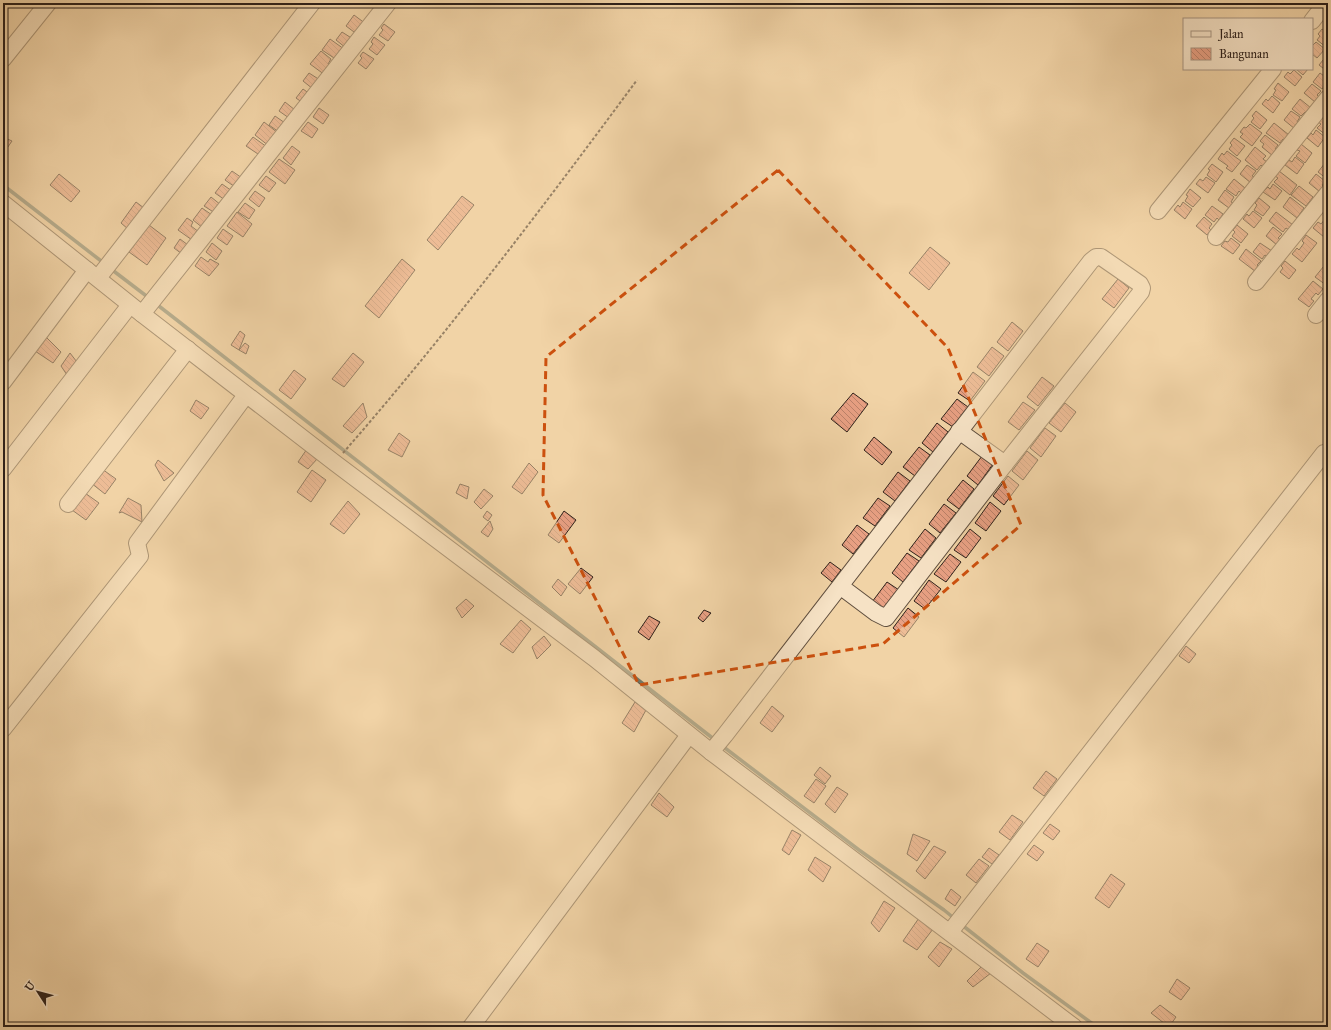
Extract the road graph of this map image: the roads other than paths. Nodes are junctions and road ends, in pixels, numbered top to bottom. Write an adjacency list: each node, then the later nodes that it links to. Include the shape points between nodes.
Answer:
1 (48, 3): 6 (street)
2 (312, 3): 13 (street)
3 (388, 3): 16 (street, via 157,296)
4 (1326, 3): 5 (street)
5 (1313, 20)
6 (3, 59)
7 (1272, 70): 11 (street)
8 (1328, 98): 12 (street)
9 (1328, 193): 14 (street)
10 (3, 203): 13 (street)
11 (1158, 212)
12 (1216, 237)
13 (100, 270): 16 (street); 19 (street)
14 (1256, 282)
15 (1328, 300): 17 (street)
16 (139, 310): 18 (street); 24 (street)
17 (1316, 315)
18 (188, 349): 20 (street); 25 (street)
19 (3, 382)
20 (246, 395): 27 (street, via 137,543 140,556); 28 (street, via 594,658)
21 (959, 431): 23 (street); 23 (street, via 1091,261 1101,257 1140,284 1141,292); 26 (street)
22 (1324, 453): 30 (street)
23 (1005, 464): 26 (street, via 886,618)
24 (3, 468)
25 (68, 504)
26 (840, 586): 29 (street)
27 (3, 728)
28 (689, 735): 29 (street); 31 (street)
29 (712, 751): 30 (street)
30 (952, 930): 32 (street)
31 (471, 1027)
32 (1074, 1027)

